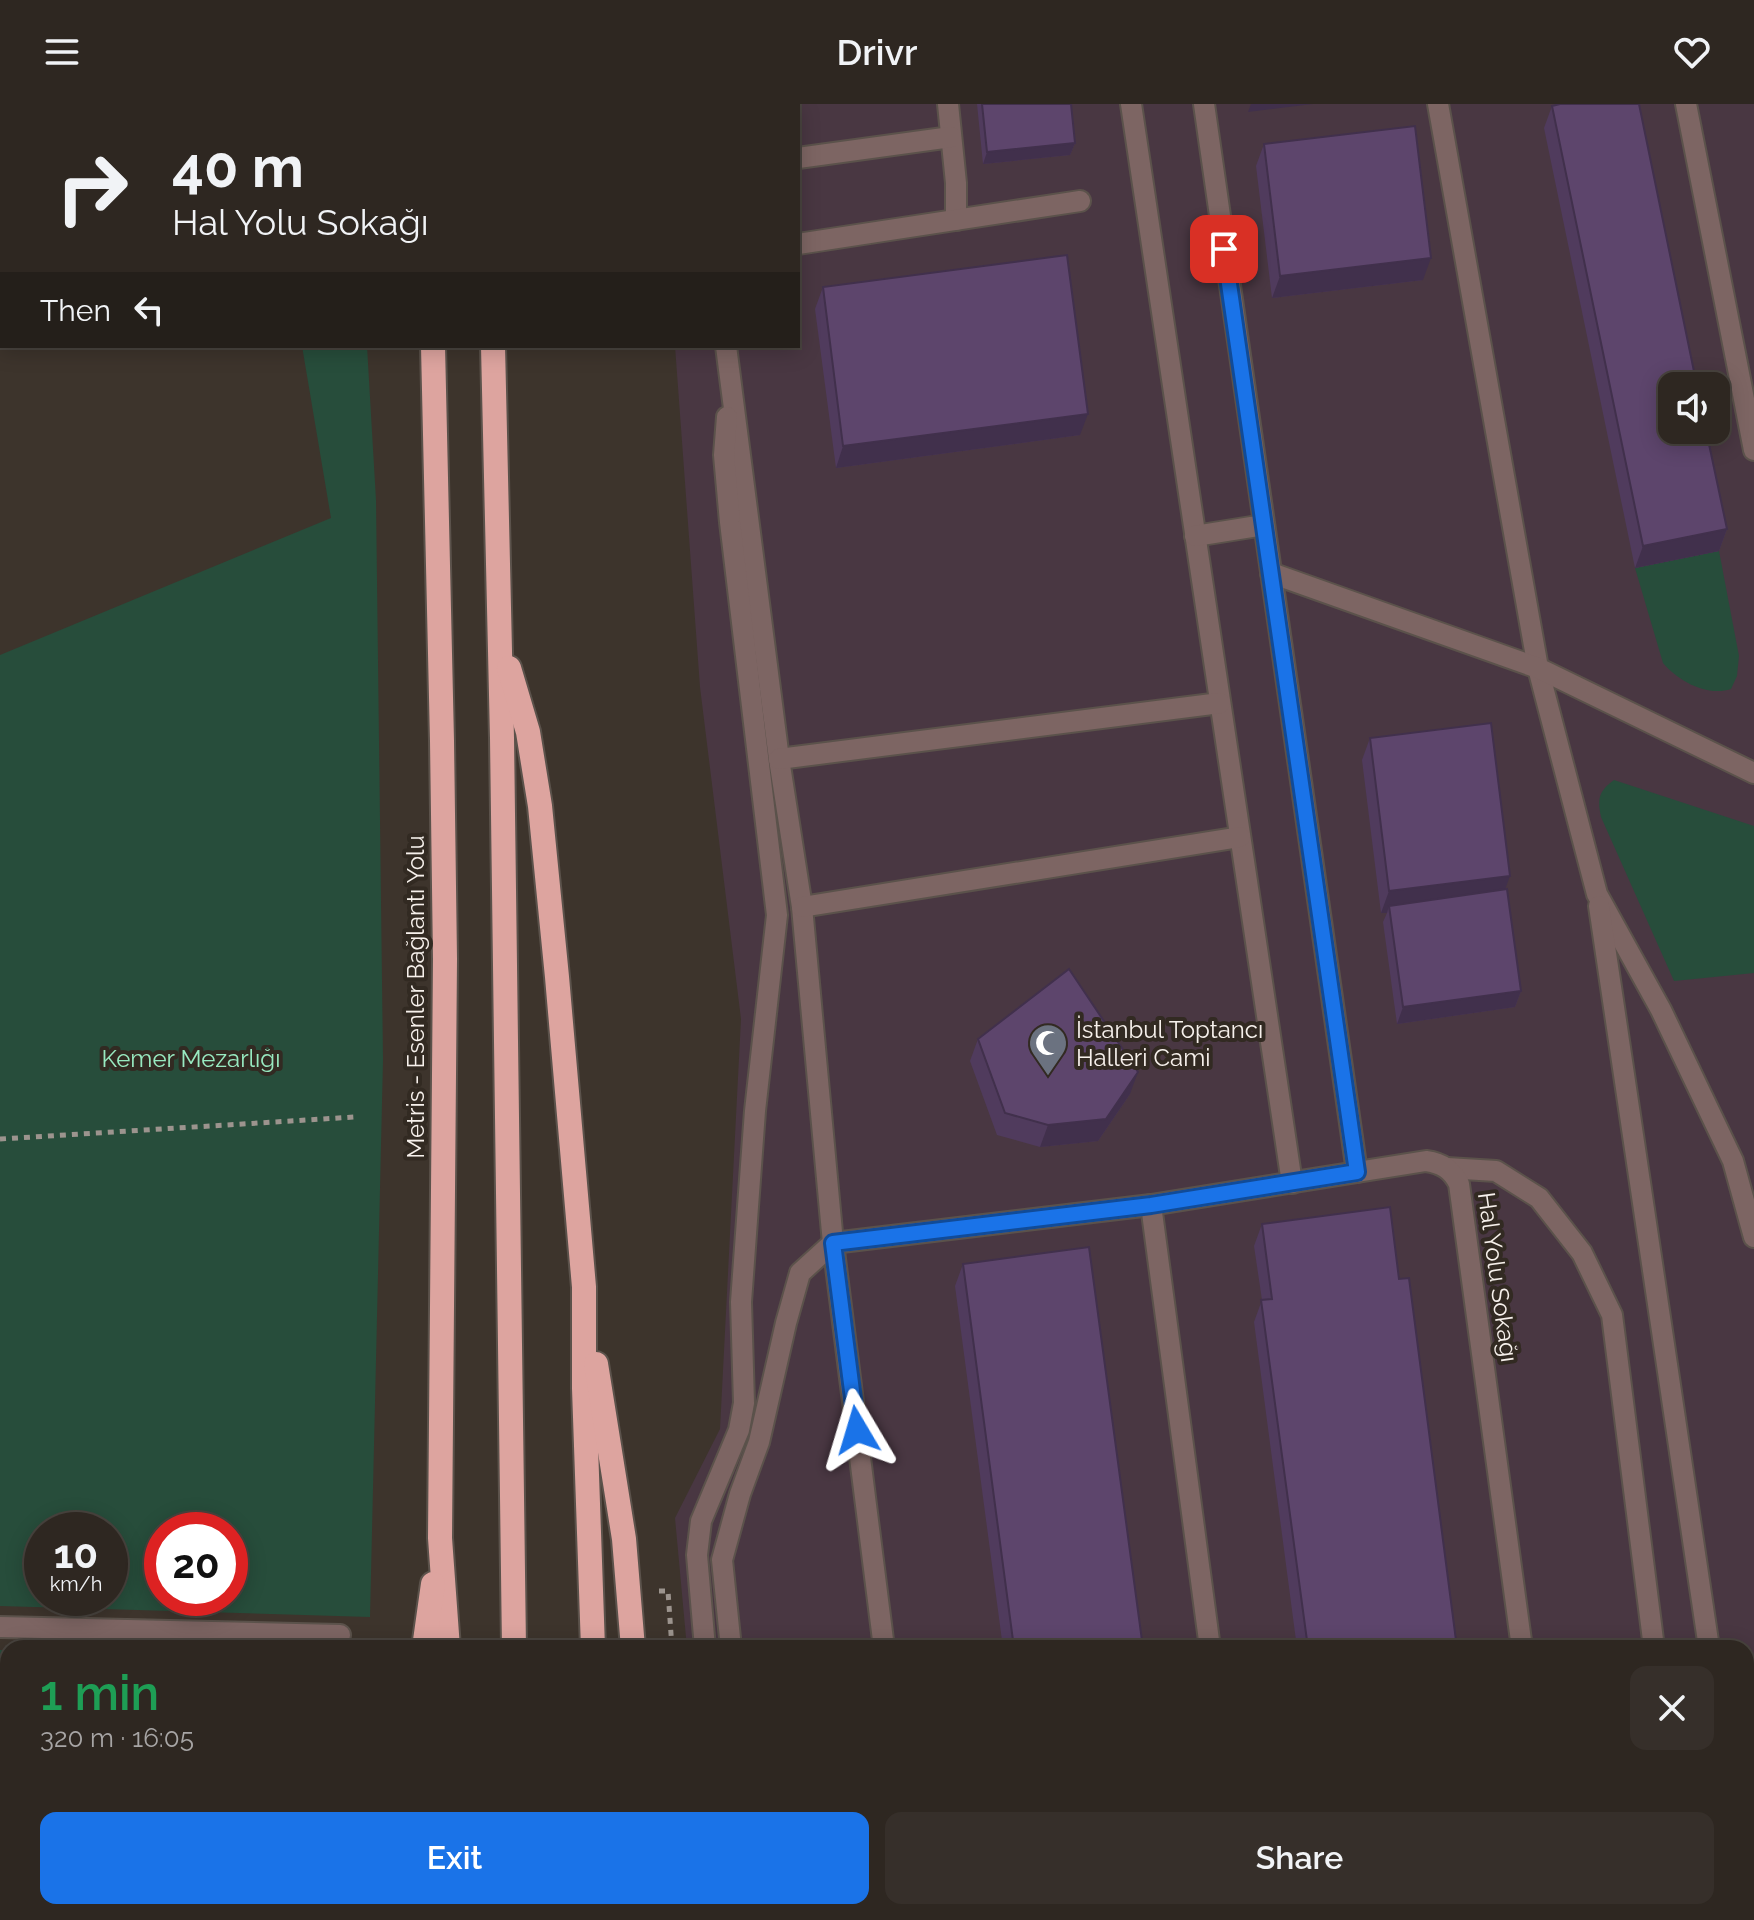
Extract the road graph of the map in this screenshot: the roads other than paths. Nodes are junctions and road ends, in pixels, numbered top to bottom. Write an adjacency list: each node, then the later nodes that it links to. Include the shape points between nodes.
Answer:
1 (948, 104): 6 (street)
2 (1131, 104): 17 (street)
3 (1204, 104): 16 (street)
4 (1438, 104): 20 (street)
5 (1686, 104): 15 (street)
6 (951, 137): 7 (street); 9 (street)
7 (800, 158)
8 (1080, 201): 9 (street)
9 (956, 220): 10 (street)
10 (800, 244)
11 (433, 348): 34 (highway, Metris - Esenler Bağlantı Yolu, via 445,959)
12 (493, 348): 19 (highway)
13 (726, 348): 14 (street)
14 (730, 381): 22 (street); 42 (street, via 724,455 777,915 742,1286 744,1403 739,1430 701,1521 698,1544)
15 (1754, 450)
16 (1264, 525): 17 (street); 18 (street)
17 (1195, 536): 21 (street)
18 (1271, 573): 20 (street); 28 (street)
19 (500, 636): 33 (highway, via 528,732 540,806); 39 (highway)
20 (1538, 668): 23 (street); 25 (street)
21 (1220, 703): 22 (street); 24 (street)
22 (779, 759): 26 (street)
23 (1754, 773)
24 (1240, 837): 26 (street); 29 (street)
25 (1597, 894): 31 (street, via 1661,1010 1733,1161); 48 (street)
26 (802, 907): 32 (street)
27 (1447, 1168): 28 (street, Hal Yolu Sokağı, via 1426,1161); 46 (street, Hal Yolu Sokağı, via 1459,1184); 47 (street, via 1496,1171 1539,1198 1582,1253 1612,1315)
28 (1357, 1172): 29 (street, Hal Yolu Sokağı)
29 (1292, 1183): 30 (street, Hal Yolu Sokağı)
30 (1151, 1205): 32 (street, Hal Yolu Sokağı); 45 (street)
31 (1754, 1237)
32 (833, 1243): 43 (street, via 800,1273 759,1442 722,1560); 44 (street)
33 (584, 1287): 40 (highway); 41 (highway, via 624,1539)
34 (440, 1538): 37 (highway); 38 (highway, Metris - Esenler Bağlantı Yolu)
35 (0, 1627): 36 (street)
36 (340, 1635)
37 (425, 1640)
38 (447, 1640)
39 (514, 1640)
40 (593, 1640)
41 (632, 1640)
42 (704, 1640)
43 (730, 1640)
44 (883, 1640)
45 (1209, 1640)
46 (1521, 1640)
47 (1653, 1640)
48 (1708, 1640)

